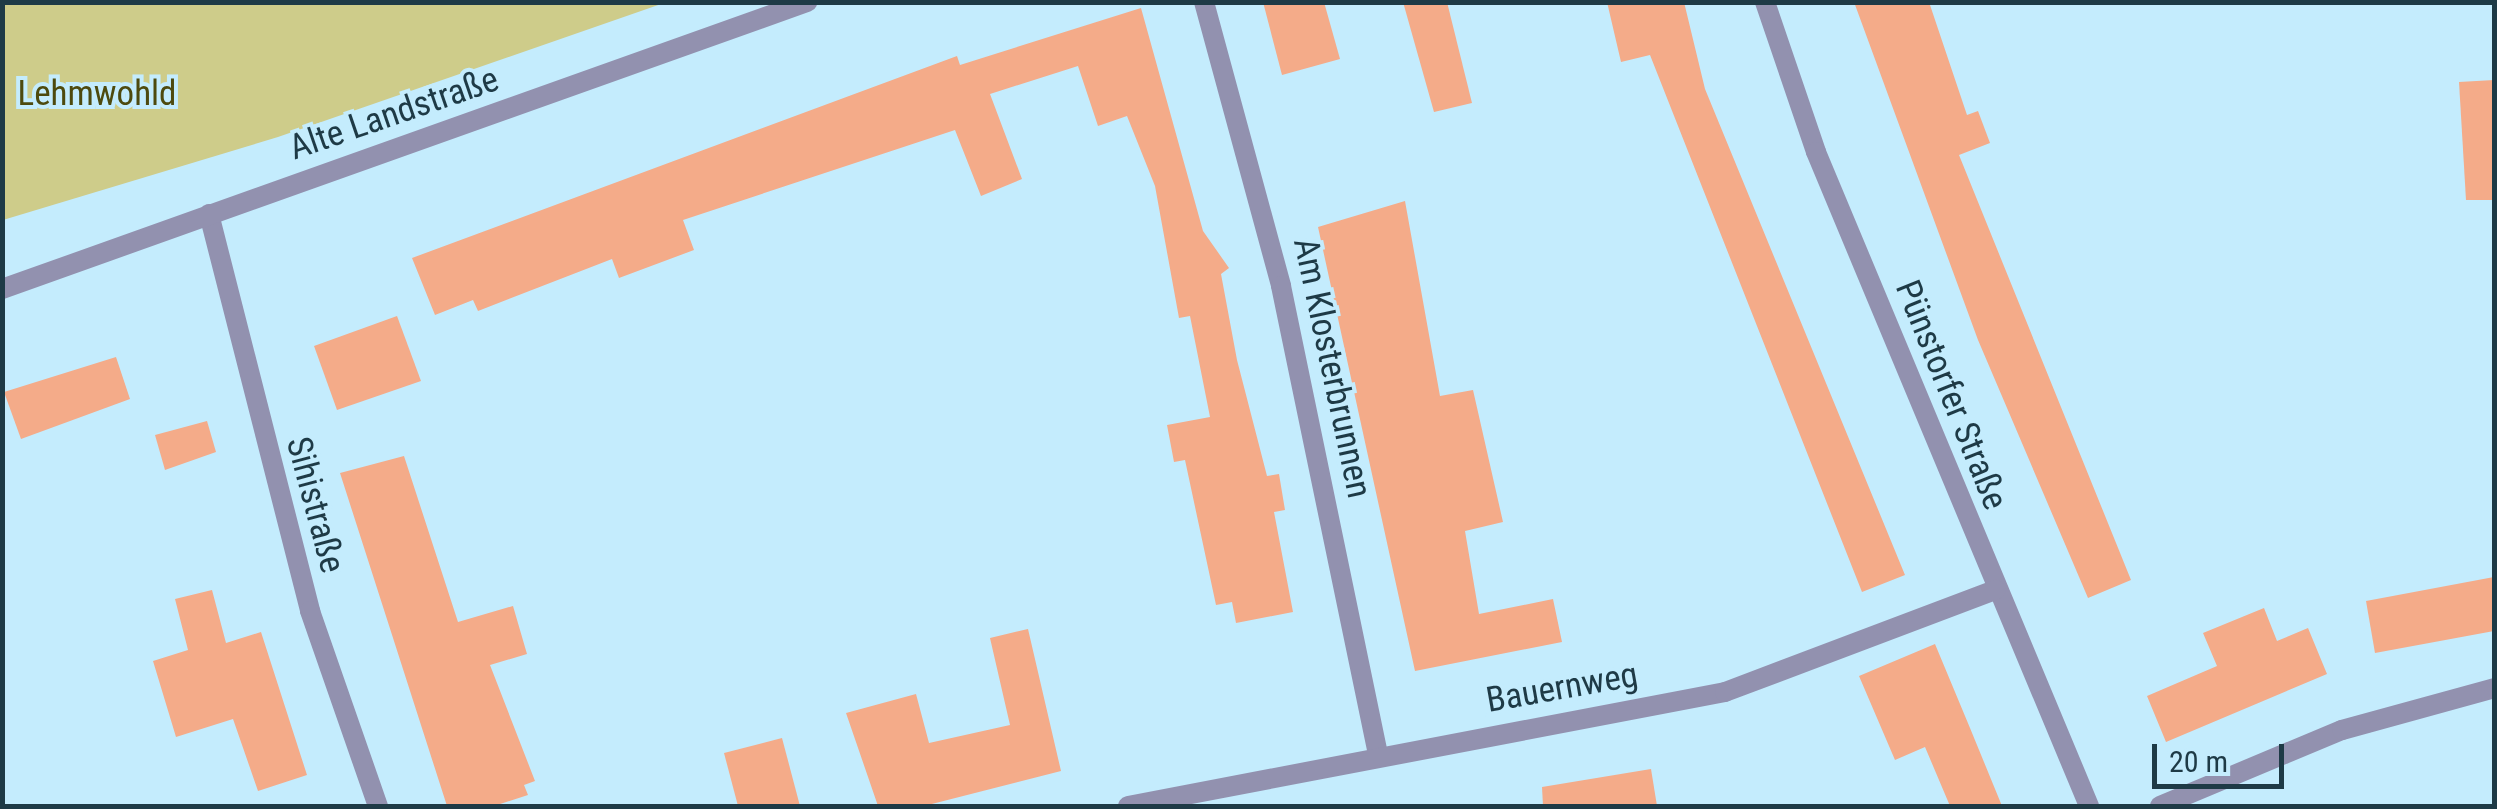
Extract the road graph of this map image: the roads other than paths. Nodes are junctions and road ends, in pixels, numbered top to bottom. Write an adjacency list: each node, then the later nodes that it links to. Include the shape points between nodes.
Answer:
1 (807, 2): 4 (street, Alte Landstraße)
2 (1204, 2): 8 (street, Am Klosterbrunnen, via 1282,286)
3 (1765, 2): 6 (street, Pünstorfer Straße, via 1816,152)
4 (209, 214): 5 (street, Alte Landstraße); 9 (street, Sihistraße, via 310,611)
5 (2, 289)
6 (1995, 590): 8 (street, Bauernweg, via 1725,692); 11 (street, Pünstorfer Straße)
7 (2494, 688): 12 (street, via 2342,730)
8 (1378, 753): 10 (street, Bauernweg)
9 (378, 806)
10 (1128, 806)
11 (2089, 806)
12 (2160, 806)

